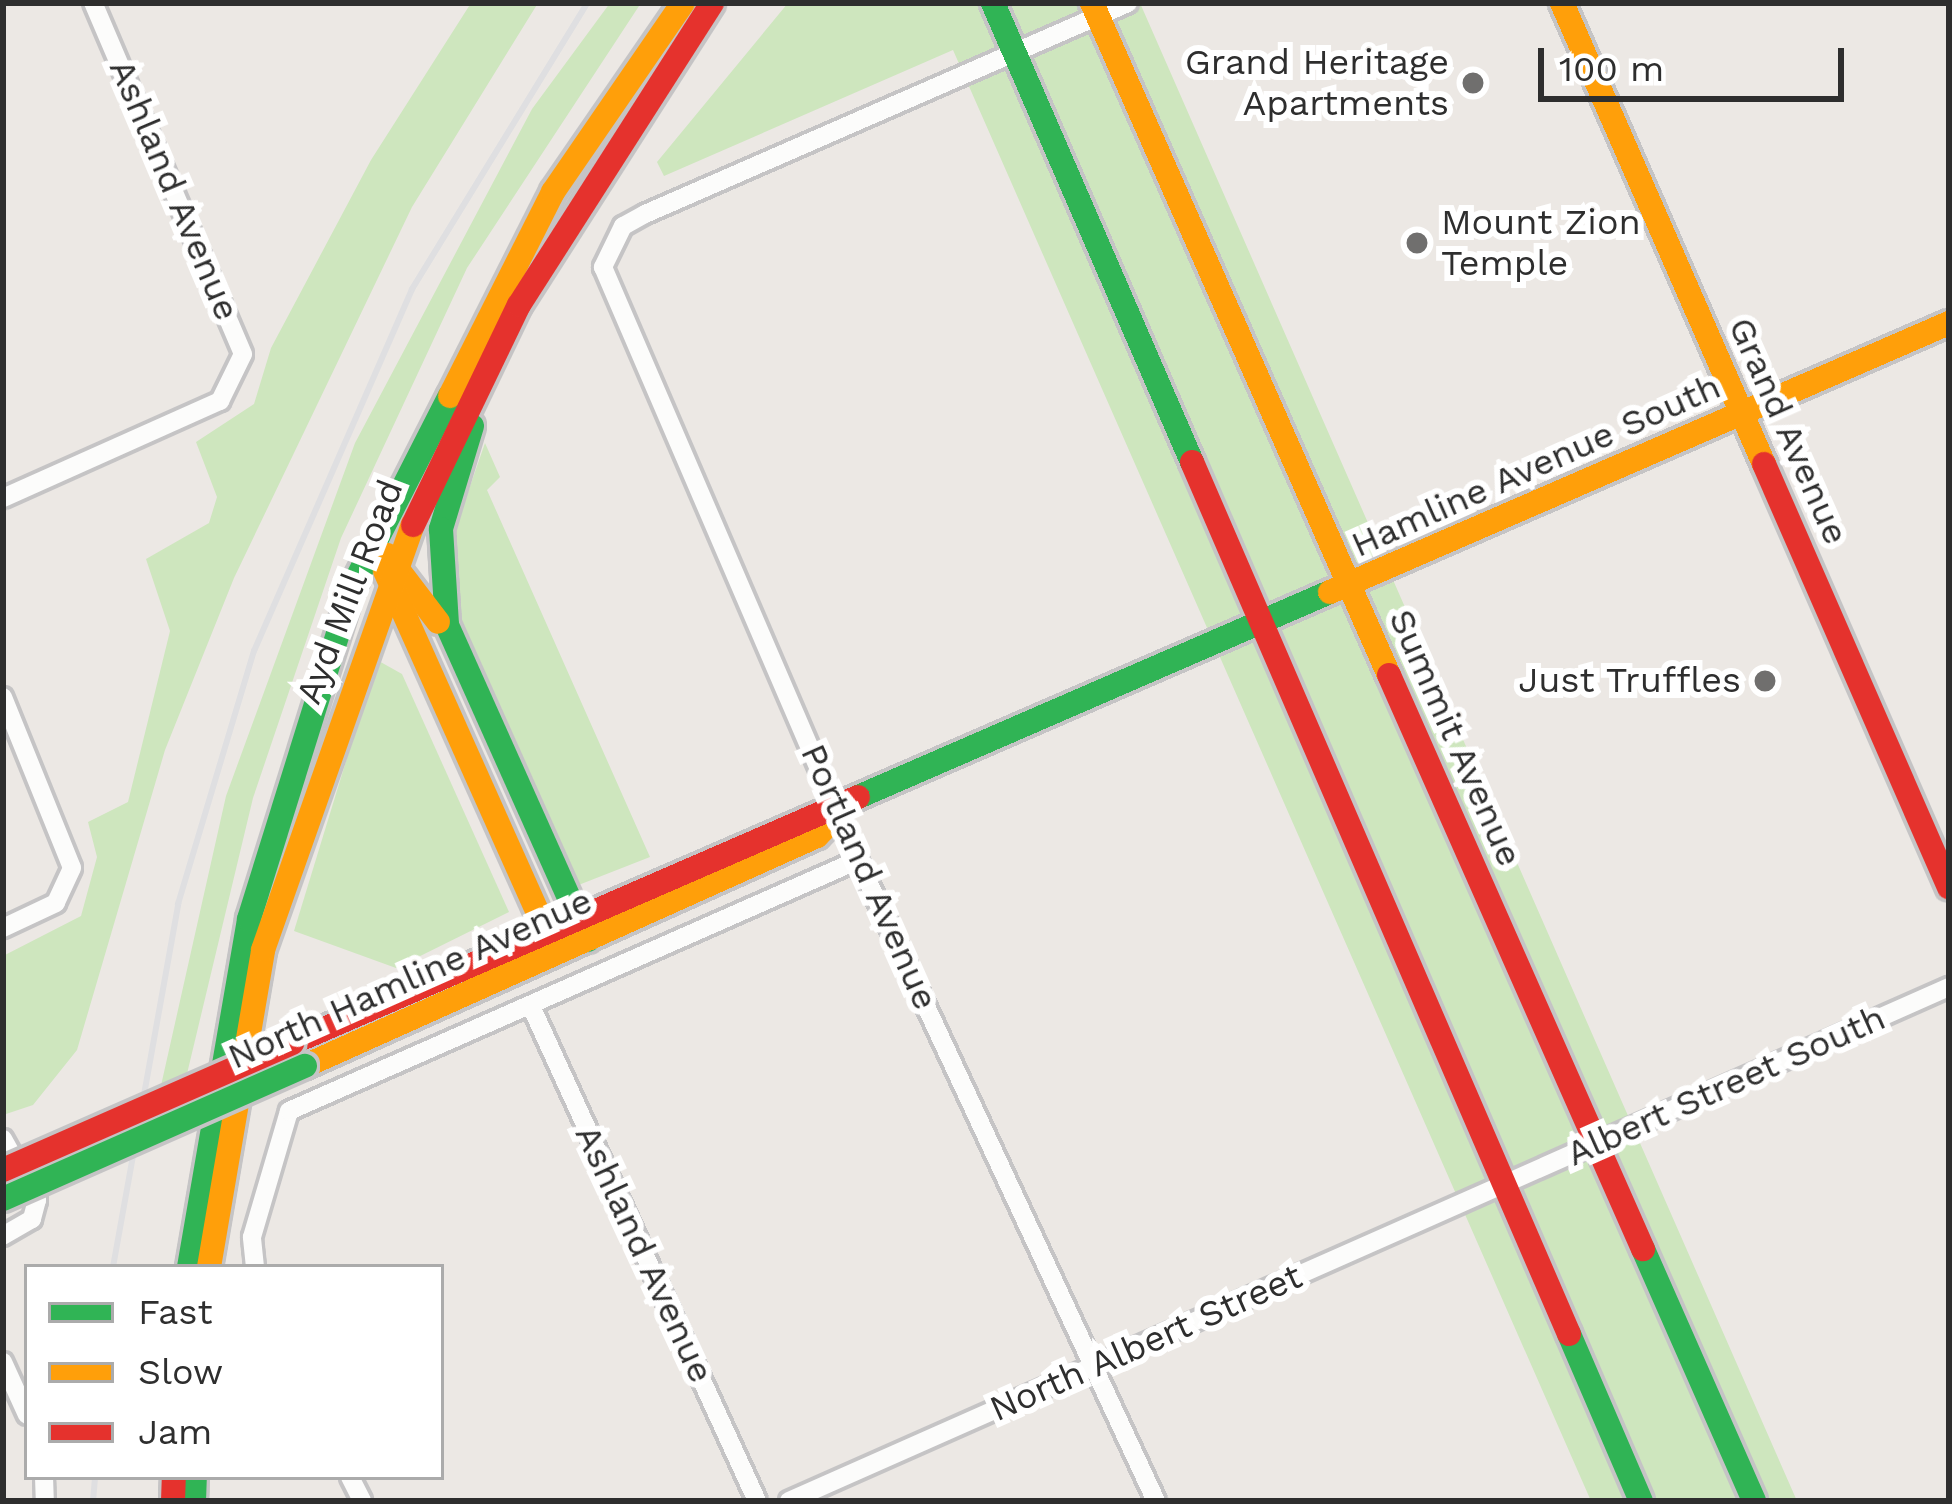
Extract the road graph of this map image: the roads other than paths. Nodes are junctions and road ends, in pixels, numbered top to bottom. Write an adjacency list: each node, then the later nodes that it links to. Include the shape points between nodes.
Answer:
1 (93, 3): 12 (street, Ashland Avenue, via 234,322 238,379 194,415)
2 (683, 3): 13 (street, Ayd Mill Road, via 553,193)
3 (712, 3): 9 (street, Ayd Mill Road)
4 (993, 3): 8 (street)
5 (1128, 3): 7 (street)
6 (1562, 3): 11 (street, Grand Avenue)
7 (1096, 9): 8 (street); 15 (street, Summit Avenue)
8 (1011, 54): 16 (street); 19 (street, Portland Avenue, via 645,214 610,246 612,296)
9 (519, 305): 14 (street, Ayd Mill Road); 17 (street, via 441,529 440,591)
10 (1949, 323): 11 (street, Hamline Avenue South)
11 (1742, 415): 15 (street, Hamline Avenue South); 21 (street, Grand Avenue)
12 (3, 498)
13 (372, 542): 14 (street); 36 (street, Ayd Mill Road, via 249,920)
14 (392, 569): 17 (street); 24 (street); 37 (street, Ayd Mill Road, via 263,950)
15 (1350, 587): 16 (street, North Hamline Avenue); 31 (street, Summit Avenue)
16 (1258, 628): 19 (street, North Hamline Avenue); 33 (street)
17 (466, 680): 22 (street)
18 (3, 697): 23 (street, via 66,842 68,886)
19 (839, 814): 20 (street, Portland Avenue); 22 (street, North Hamline Avenue, via 808,817); 25 (street, North Hamline Avenue, via 817,836)
20 (858, 860): 28 (street, North Hamline Avenue); 40 (street, Portland Avenue)
21 (1949, 887)
22 (576, 916): 24 (street, North Hamline Avenue); 25 (street)
23 (3, 928)
24 (545, 930): 26 (street); 29 (street, North Hamline Avenue)
25 (588, 940): 26 (street, North Hamline Avenue)
26 (556, 955): 29 (street, North Hamline Avenue)
27 (1949, 987): 31 (street, Albert Street South)
28 (531, 1006): 38 (street, North Hamline Avenue, via 289,1112); 42 (street, Ashland Avenue)
29 (298, 1055): 32 (street, North Hamline Avenue, bridge); 34 (street, North Hamline Avenue, bridge)
30 (3, 1139): 35 (street, via 37,1200 32,1219)
31 (1594, 1145): 33 (street, Albert Street South); 46 (street, Summit Avenue)
32 (3, 1170)
33 (1502, 1185): 40 (street, North Albert Street); 45 (street)
34 (3, 1199)
35 (3, 1236)
36 (190, 1264)
37 (210, 1264)
38 (254, 1264)
39 (3, 1362): 41 (street)
40 (1094, 1366): 43 (street, North Albert Street); 44 (street, Portland Avenue)
41 (24, 1408)
42 (757, 1501)
43 (789, 1501)
44 (1156, 1501)
45 (1641, 1501)
46 (1754, 1501)

